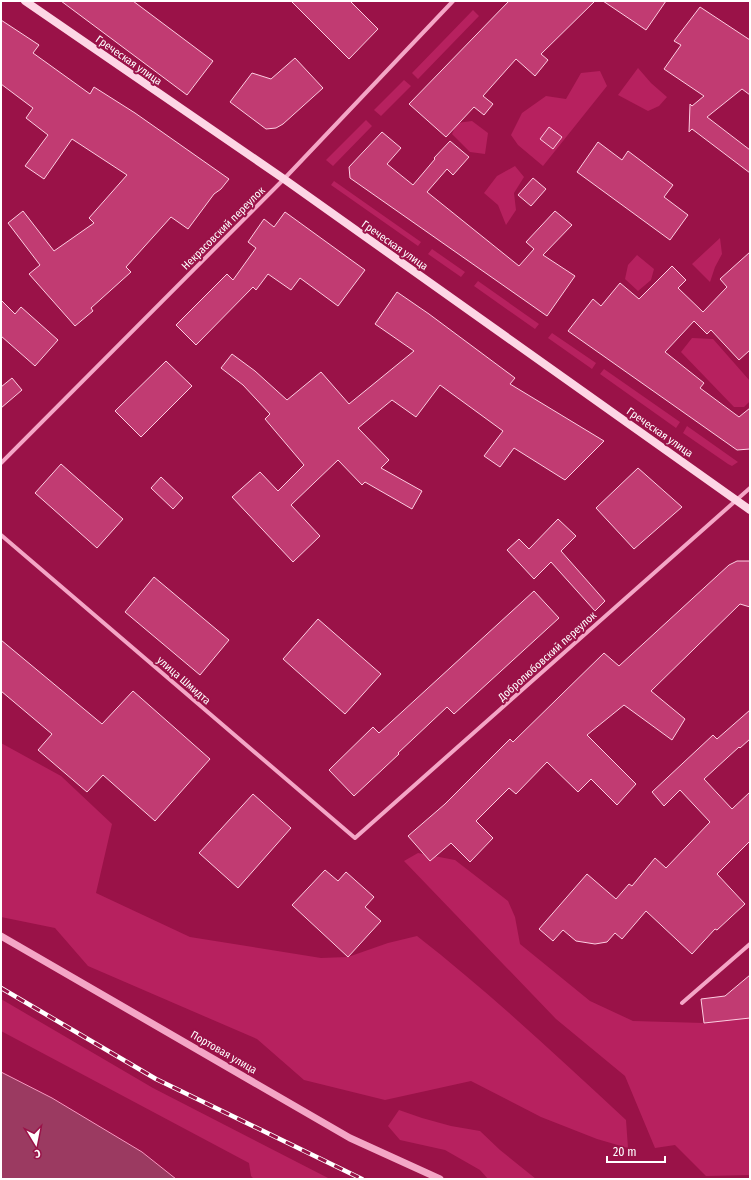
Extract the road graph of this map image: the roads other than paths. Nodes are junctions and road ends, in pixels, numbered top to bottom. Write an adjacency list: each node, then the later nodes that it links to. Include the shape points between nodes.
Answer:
1 (26, 1): 3 (main road, Греческая улица)
2 (454, 1): 3 (street, Некрасовский переулок)
3 (284, 179): 4 (street, Некрасовский переулок); 6 (main road, Греческая улица)
4 (1, 463)
5 (750, 488): 6 (street, Добролюбовский переулок)
6 (736, 500): 7 (main road, Греческая улица); 9 (street, Добролюбовский переулок)
7 (750, 510)
8 (1, 535): 9 (street, улица Шмидта)
9 (355, 838)
10 (1, 936): 13 (street, Портовая улица, via 350,1138)
11 (750, 944): 12 (street)
12 (682, 1003)
13 (440, 1179)

